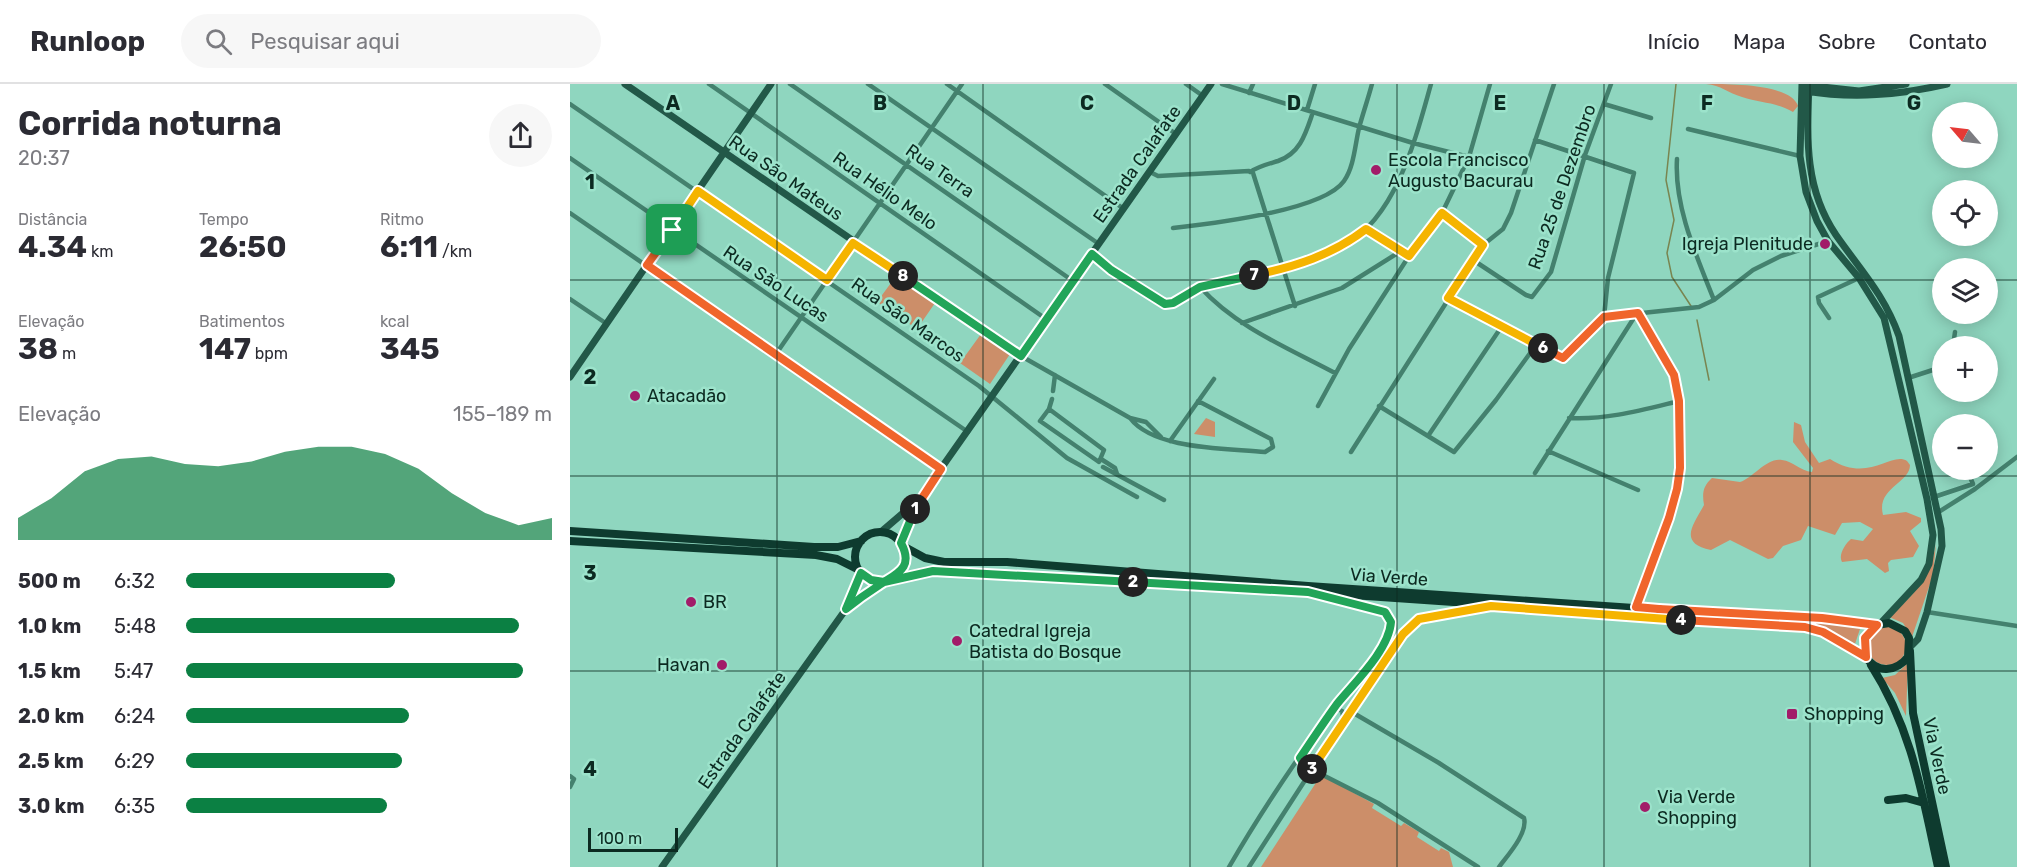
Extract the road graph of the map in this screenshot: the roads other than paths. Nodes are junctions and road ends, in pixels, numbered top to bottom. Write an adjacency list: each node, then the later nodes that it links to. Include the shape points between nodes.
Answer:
1 (625, 84): 37 (street, Rua São Mateus)
2 (709, 84): 28 (street, Rua Hélio Melo)
3 (771, 84): 28 (street)
4 (790, 84): 43 (street, Rua Terra)
5 (868, 84): 32 (street)
6 (947, 84): 22 (street)
7 (962, 84): 22 (street)
8 (1105, 84): 34 (street)
9 (1186, 84): 24 (street)
10 (1211, 84): 24 (street, Estrada Calafate)
11 (1222, 84): 23 (street)
12 (1253, 84): 23 (street)
13 (1315, 84): 27 (street)
14 (1372, 84): 31 (street)
15 (1431, 84): 36 (street)
16 (1490, 84): 40 (street)
17 (1554, 84): 35 (street)
18 (1611, 84): 26 (street, Rua 25 de Dezembro)
19 (1906, 84): 21 (street, via 1859,91)
20 (1947, 84): 21 (street, via 1862,97)
21 (1806, 87): 39 (street); 90 (street, via 1807,149 1814,188 1836,234 1889,309)
22 (957, 91): 32 (street); 48 (street)
23 (1249, 93): 27 (street)
24 (1203, 96): 34 (street, Estrada Calafate)
25 (570, 104): 46 (street, Rua São Marcos)
26 (1604, 104): 30 (street); 38 (street, Rua 25 de Dezembro)
27 (1307, 110): 29 (street)
28 (751, 112): 37 (street); 47 (street, Rua Hélio Melo)
29 (1313, 112): 31 (street); 45 (street, via 1303,140 1293,152)
30 (1651, 118)
31 (1360, 126): 36 (street); 51 (street, via 1349,172 1340,187)
32 (932, 127): 43 (street); 57 (street)
33 (1688, 129): 39 (street)
34 (1176, 134): 44 (street, Estrada Calafate)
35 (1535, 140): 38 (street); 58 (street, via 1511,213 1503,229)
36 (1413, 143): 40 (street); 53 (street, via 1397,184)
37 (725, 152): 46 (street); 56 (street, Rua São Mateus)
38 (1585, 155): 62 (street, Rua 25 de Dezembro, via 1551,272 1532,297); 74 (street, via 1632,171 1634,176 1608,278)
39 (1800, 156): 55 (street, via 1806,192)
40 (1470, 157): 50 (street)
41 (570, 158): 54 (street, Rua São Lucas)
42 (1677, 159): 71 (street, via 1676,176 1691,241)
43 (907, 164): 47 (street); 67 (street, Rua Terra)
44 (1150, 172): 45 (street, via 1158,176); 48 (street, Estrada Calafate)
45 (1251, 172): 51 (street)
46 (698, 191): 54 (street); 66 (street, Rua São Marcos)
47 (880, 203): 56 (street); 77 (street, Rua Hélio Melo)
48 (1124, 209): 57 (street, Estrada Calafate)
49 (570, 213): 63 (street)
50 (1442, 213): 58 (street); 61 (street)
51 (1264, 214): 52 (street); 64 (street)
52 (1173, 228)
53 (1366, 229): 59 (street); 64 (street, via 1328,254)
54 (672, 230): 63 (street); 75 (street, Rua São Lucas)
55 (1828, 241): 65 (street); 71 (street, via 1753,270)
56 (853, 243): 66 (street); 85 (street, Rua São Mateus)
57 (1099, 244): 60 (street, Estrada Calafate)
58 (1483, 245): 62 (street)
59 (1401, 251): 61 (street); 72 (street, via 1342,288)
60 (1092, 254): 67 (street, Estrada Calafate); 68 (street, via 1165,304)
61 (1409, 256): 87 (street)
62 (1473, 260): 69 (street)
63 (647, 265): 79 (street); 84 (street)
64 (1284, 269): 68 (street); 72 (street)
65 (1859, 278): 76 (street, via 1818,297); 135 (street, via 1884,318 1933,535 1929,564 1921,580)
66 (827, 280): 75 (street); 93 (street, Rua São Marcos)
67 (1073, 281): 77 (street, Estrada Calafate)
68 (1200, 287): 78 (street, via 1215,304)
69 (1448, 298): 80 (street); 98 (street)
70 (570, 299): 79 (street)
71 (1714, 300): 73 (street, via 1699,307)
72 (1295, 306): 78 (street)
73 (1638, 313): 74 (street); 96 (street, via 1674,375); 101 (street)
74 (1604, 317): 83 (street, via 1563,358)
75 (801, 318): 84 (street); 102 (street, Rua São Lucas)
76 (1829, 318)
77 (1046, 319): 85 (street, Estrada Calafate)
78 (1242, 323): 87 (street)
79 (607, 324): 89 (street)
80 (1502, 326): 83 (street); 103 (street)
81 (1955, 332): 82 (street)
82 (1954, 336)
83 (1536, 345): 103 (street, via 1454,452)
84 (776, 354): 111 (street)
85 (1021, 356): 88 (street); 93 (street, Estrada Calafate)
86 (1932, 371): 90 (street)
87 (1335, 373): 97 (street)
88 (1055, 375): 92 (street); 100 (street)
89 (570, 377)
90 (1908, 378): 119 (street)
91 (1214, 379): 95 (street)
92 (1053, 391)
93 (992, 397): 102 (street, Estrada Calafate); 118 (street, Rua São Marcos, via 1067,458)
94 (1052, 399): 99 (street)
95 (1198, 401): 105 (street); 105 (street, via 1271,439 1273,447 1265,452)
96 (1679, 401): 101 (street, via 1625,414); 132 (street, via 1677,489)
97 (1318, 405)
98 (1379, 406): 103 (street); 107 (street)
99 (1049, 409): 109 (street, via 1104,450); 109 (street, via 1040,419 1043,424 1095,460)
100 (1130, 418): 104 (street, via 1142,430); 104 (street, via 1146,422)
101 (1569, 418): 106 (street)
102 (968, 432): 111 (street, Estrada Calafate)
103 (1428, 436)
104 (1161, 437): 105 (street)
105 (1170, 441)
106 (1548, 451): 112 (street); 116 (street)
107 (1351, 452)
108 (2017, 457): 115 (street)
109 (1101, 459): 113 (street, via 1115,468)
110 (1103, 467): 113 (street)
111 (941, 469): 117 (street, Estrada Calafate)
112 (1535, 473)
113 (1117, 474): 120 (street)
114 (1971, 480): 115 (street)
115 (1974, 487): 119 (street); 121 (street)
116 (1638, 490)
117 (921, 497): 123 (street, Estrada Calafate); 126 (street, Estrada Calafate)
118 (1137, 497)
119 (1934, 497): 121 (street)
120 (1164, 500)
121 (1937, 513): 134 (street, via 1942,546)
122 (570, 531): 127 (main road)
123 (881, 532): 125 (main road); 126 (main road, via 889,533)
124 (570, 541): 127 (main road)
125 (861, 541): 127 (main road); 128 (main road, via 856,555)
126 (902, 544): 129 (main road, via 902,569); 132 (main road, Via Verde, via 938,561 1007,562)
127 (815, 551): 128 (main road)
128 (860, 571): 129 (main road, via 871,580); 133 (street, Estrada Calafate)
129 (887, 581): 130 (main road, Via Verde, via 933,571); 133 (street, Estrada Calafate)
130 (1308, 592): 131 (main road, Via Verde); 137 (street, Via Verde, via 1352,605 1379,608 1389,616)
131 (1491, 606): 138 (street, via 1433,614 1419,619); 141 (main road, Via Verde, via 1805,627 1823,632)
132 (1636, 607): 135 (main road, Via Verde)
133 (846, 609): 152 (street, Estrada Calafate)
134 (1928, 612): 136 (street); 139 (street, via 1918,639)
135 (1879, 624): 139 (main road, via 1889,623 1905,630); 141 (main road, via 1865,638)
136 (2017, 626)
137 (1390, 628): 138 (street); 140 (street)
138 (1404, 633): 142 (street)
139 (1910, 648): 141 (main road, via 1903,663 1890,669); 158 (main road, Via Verde, via 1913,713)
140 (1374, 657): 142 (street); 143 (street)
141 (1868, 660): 151 (main road, Via Verde, via 1890,695 1906,732)
142 (1384, 663): 144 (street)
143 (1335, 708): 145 (street, via 1342,711); 146 (street)
144 (1350, 711): 145 (street); 156 (street, via 1524,818 1522,833)
145 (1344, 720): 147 (street)
146 (1300, 758): 147 (street, via 1305,766); 153 (street)
147 (1314, 769): 154 (street); 155 (street, via 1394,812)
148 (572, 777): 149 (street)
149 (570, 787)
150 (1888, 800): 151 (main road, via 1906,798)
151 (1924, 803): 157 (main road, Via Verde)
152 (662, 867)
153 (1229, 867)
154 (1249, 867)
155 (1478, 867)
156 (1500, 867)
157 (1938, 867)
158 (1946, 867)

